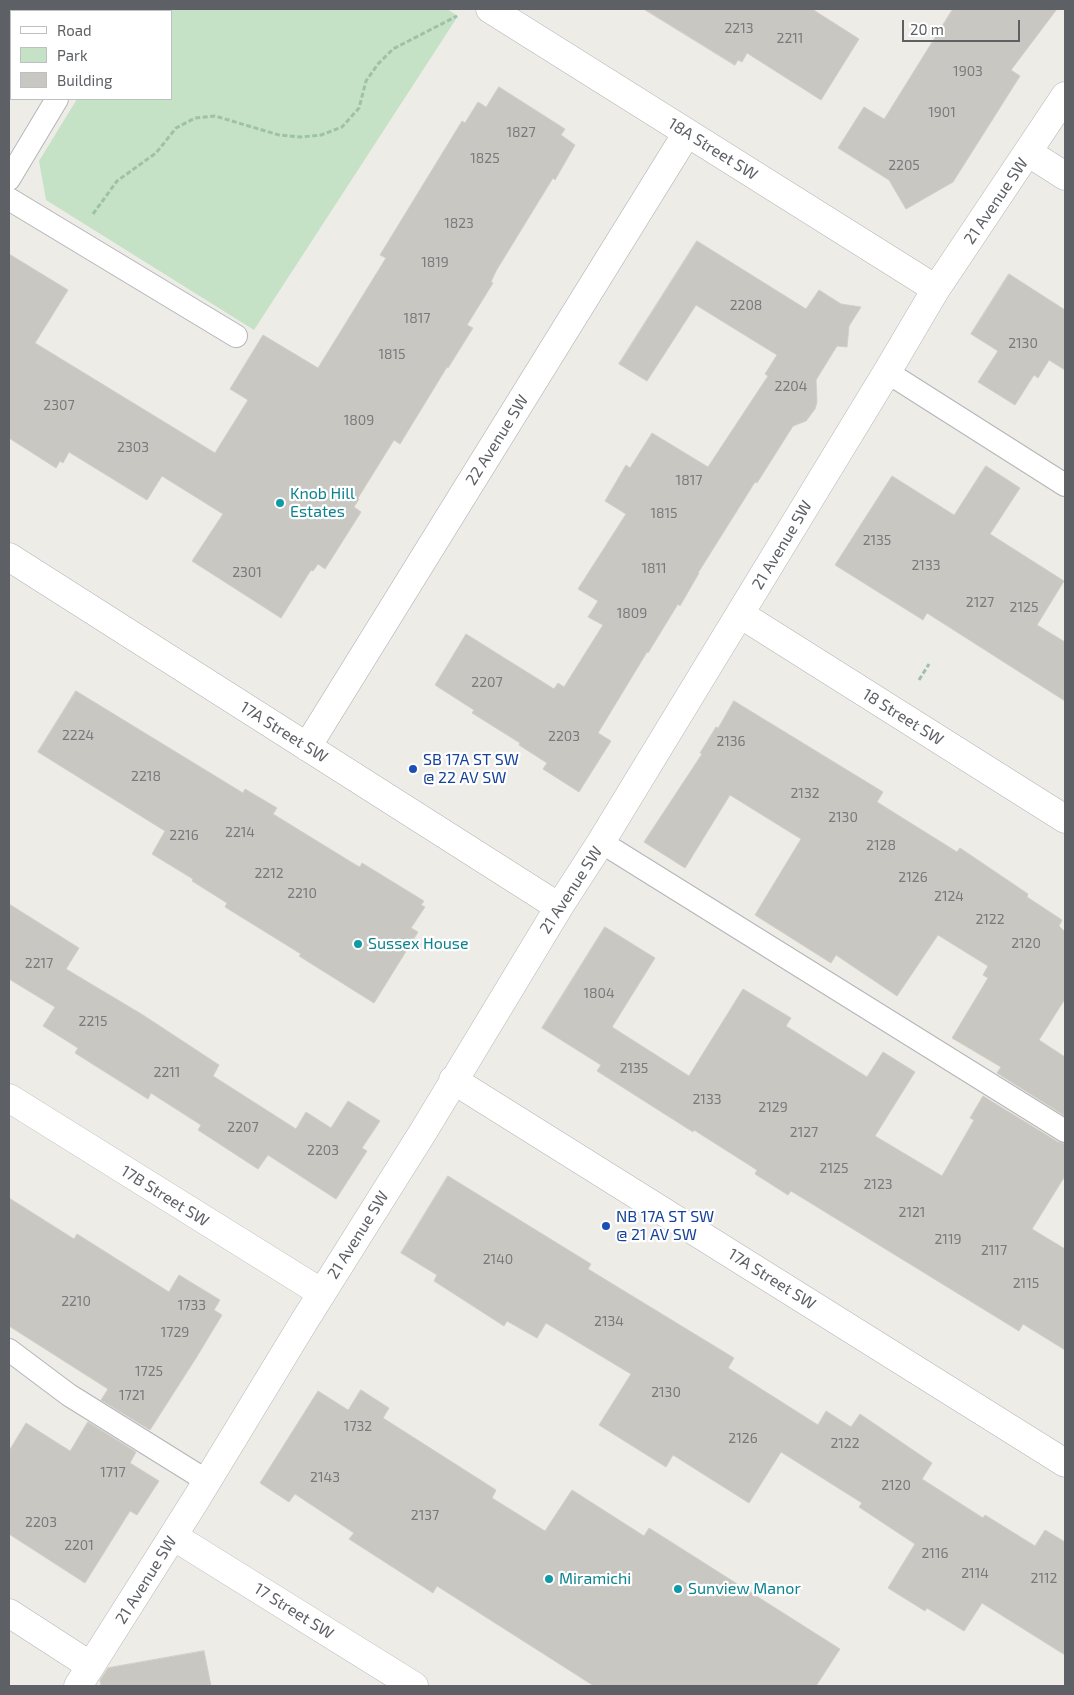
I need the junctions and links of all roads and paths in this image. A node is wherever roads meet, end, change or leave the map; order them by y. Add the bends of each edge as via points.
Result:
1 (490, 9) edge
2 (458, 16) dead end
3 (1065, 96) edge
4 (56, 100) edge
5 (688, 133) junction
6 (1028, 152) junction
7 (1065, 176) edge
8 (9, 179) edge
9 (9, 199) edge
10 (78, 240) junction
11 (936, 289) junction
12 (236, 336) dead end
13 (888, 372) junction
14 (1065, 485) edge
15 (9, 557) edge
16 (740, 614) junction
17 (929, 664) dead end
18 (919, 680) dead end
19 (307, 747) junction
20 (1065, 819) edge
21 (601, 842) junction
22 (559, 907) junction
23 (454, 1080) junction
24 (9, 1098) edge
25 (1065, 1131) edge
26 (322, 1293) junction
27 (9, 1350) edge
28 (1065, 1463) edge
29 (207, 1482) junction
30 (173, 1536) junction
31 (9, 1614) edge
32 (85, 1676) edge
33 (414, 1686) edge

1 - 5 street, 18A Street SW
2 - 10 path via 393,49 366,81 359,108 342,127 322,135 278,135 215,116 194,118 176,128 156,153 118,181
3 - 6 street, 21 Avenue SW
4 - 8 lane
5 - 11 street, 18A Street SW
5 - 19 street, 22 Avenue SW
6 - 7 street
6 - 11 street, 21 Avenue SW
9 - 10 lane
10 - 12 lane
11 - 13 street, 21 Avenue SW
13 - 14 lane
13 - 16 street, 21 Avenue SW
15 - 19 street, 17A Street SW
16 - 20 street, 18 Street SW
16 - 21 street, 21 Avenue SW
17 - 18 path
19 - 22 street, 17A Street SW
21 - 22 street, 21 Avenue SW
21 - 25 lane
22 - 23 street, 21 Avenue SW
23 - 26 street, 21 Avenue SW
23 - 28 street, 17A Street SW
24 - 26 street, 17B Street SW
26 - 29 street, 21 Avenue SW
27 - 29 lane via 69,1395
29 - 30 street, 21 Avenue SW
30 - 32 street, 21 Avenue SW
30 - 33 street, 17 Street SW
31 - 32 street

